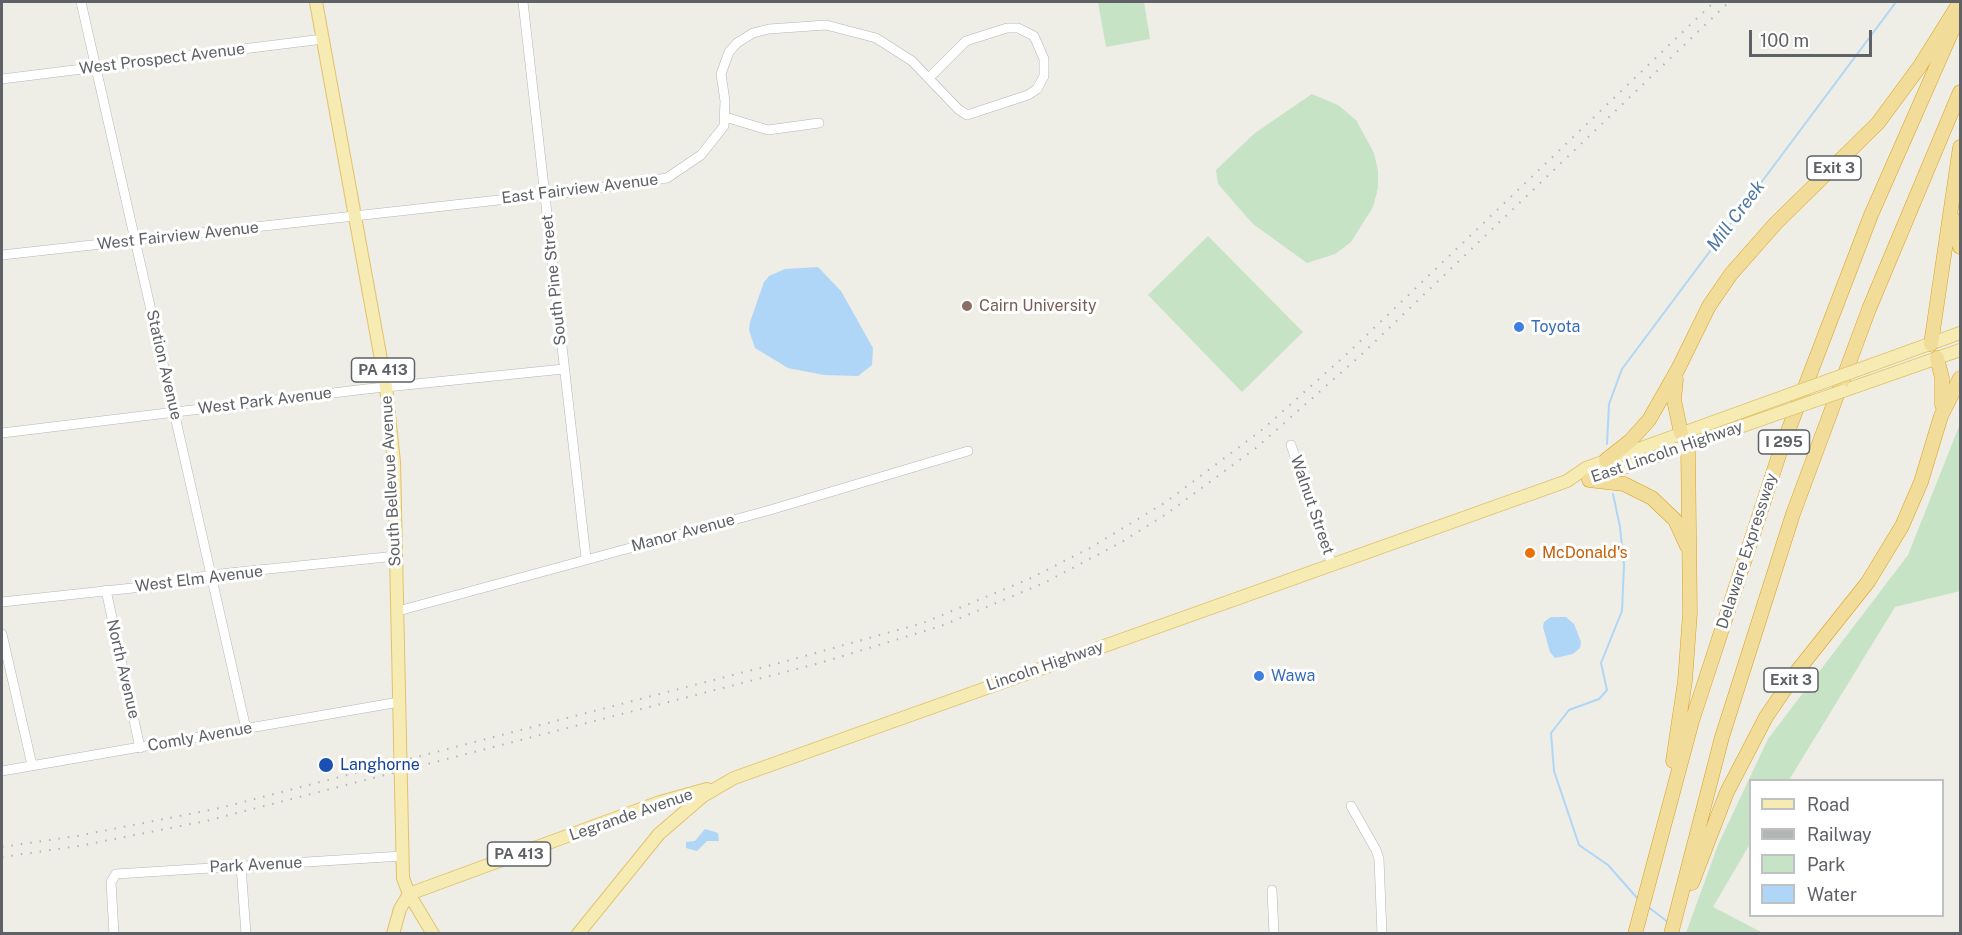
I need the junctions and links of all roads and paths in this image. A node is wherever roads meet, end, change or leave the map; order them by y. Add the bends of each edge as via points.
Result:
1 (81, 2) edge
2 (316, 2) edge
3 (523, 2) edge
4 (1960, 2) edge
5 (1960, 13) edge
6 (323, 39) junction
7 (96, 66) junction
8 (930, 77) junction
9 (2, 79) edge
10 (1960, 92) edge
11 (725, 117) junction
12 (819, 123) dead end
13 (1960, 147) edge
14 (545, 194) junction
15 (1951, 205) junction
16 (354, 215) junction
17 (136, 241) junction
18 (1960, 247) edge
19 (2, 255) edge
20 (1960, 333) edge
21 (1931, 344) junction
22 (1960, 350) edge
23 (1937, 358) junction
24 (564, 369) junction
25 (1678, 369) junction
26 (1960, 378) edge
27 (386, 387) junction
28 (175, 413) junction
29 (1941, 416) junction
30 (2, 433) edge
31 (1681, 433) junction
32 (1291, 445) dead end
33 (1688, 446) junction
34 (968, 451) dead end
35 (1606, 460) junction
36 (1589, 480) junction
37 (1567, 481) junction
38 (1690, 554) junction
39 (396, 556) junction
40 (586, 558) junction
41 (1332, 565) junction
42 (210, 575) junction
43 (106, 590) junction
44 (2, 602) edge
45 (398, 611) junction
46 (2, 634) edge
47 (399, 702) junction
48 (246, 729) junction
49 (140, 747) junction
50 (32, 765) junction
51 (2, 771) edge
52 (717, 786) junction
53 (1351, 806) dead end
54 (1664, 818) junction
55 (402, 856) junction
56 (241, 866) junction
57 (1272, 890) dead end
58 (409, 894) junction
59 (1679, 914) junction
60 (114, 933) edge
61 (246, 933) edge
62 (393, 933) edge
63 (433, 933) edge
64 (578, 933) edge
65 (1274, 933) edge
66 (1382, 933) edge
67 (1635, 933) edge
68 (1673, 933) edge

1 - 7 street, Station Avenue
2 - 6 main road, South Bellevue Avenue / PA 413
3 - 14 street, South Pine Street
4 - 25 highway, Exit 3 via 1878,123 1776,222 1731,274 1709,306
5 - 54 highway, Delaware Expressway / I 295 via 1871,215 1808,376 1722,626
6 - 7 street, West Prospect Avenue
6 - 16 main road, South Bellevue Avenue / PA 413
7 - 9 street, West Prospect Avenue
7 - 17 street, Station Avenue
8 - 8 street via 966,40 979,35 1018,28 1034,36 1043,52 1045,72 1037,89 971,114 964,114
8 - 11 street via 890,46 848,29 798,25 769,28 737,43 729,52 721,74
10 - 59 highway, Delaware Expressway / I 295 via 1869,309 1800,493 1722,737
11 - 12 street via 768,129
11 - 14 street, East Fairview Avenue via 717,138 667,178
13 - 15 highway
14 - 16 street, East Fairview Avenue
14 - 24 street, South Pine Street
15 - 18 highway
15 - 21 highway
16 - 17 street, West Fairview Avenue
16 - 27 main road, South Bellevue Avenue / PA 413
17 - 19 street, West Fairview Avenue
17 - 28 street, Station Avenue
20 - 21 main road, East Lincoln Highway
21 - 23 main road
21 - 31 main road, East Lincoln Highway, bridge
22 - 23 main road, East Lincoln Highway
23 - 29 highway via 1943,387
23 - 33 main road, East Lincoln Highway, bridge
24 - 27 street, West Park Avenue
24 - 40 street, South Pine Street
25 - 31 highway via 1674,400
25 - 35 highway via 1640,432
26 - 29 highway
27 - 28 street, West Park Avenue
27 - 39 main road, South Bellevue Avenue / PA 413 via 394,462
28 - 30 street, West Park Avenue
28 - 42 street, Station Avenue
29 - 59 highway, Exit 3 via 1921,483 1892,545 1856,599 1782,693 1752,741
31 - 33 main road
31 - 35 main road, East Lincoln Highway
32 - 41 street, Walnut Street
33 - 36 main road, East Lincoln Highway
33 - 38 highway
34 - 40 street, Manor Avenue via 770,510
35 - 37 main road, East Lincoln Highway
36 - 37 main road, East Lincoln Highway
36 - 38 highway via 1624,484 1652,498 1675,520
37 - 41 main road, Lincoln Highway
38 - 54 highway via 1685,681
39 - 42 street, West Elm Avenue
39 - 45 main road, South Bellevue Avenue / PA 413
40 - 45 street, Manor Avenue
41 - 52 main road, Lincoln Highway via 768,764
42 - 43 street, West Elm Avenue via 170,584
42 - 48 street, Station Avenue
43 - 44 street, West Elm Avenue
43 - 49 street, North Avenue
45 - 47 main road, South Bellevue Avenue / PA 413
46 - 50 street
47 - 48 street, Comly Avenue
47 - 55 main road, South Bellevue Avenue / PA 413
48 - 49 street, Comly Avenue
49 - 50 street, Comly Avenue
50 - 51 street, Comly Avenue
52 - 58 main road, Legrande Avenue / PA 413 via 660,802
52 - 64 main road, Lincoln Highway via 659,834
53 - 66 street via 1377,850
54 - 67 highway, Delaware Expressway / I 295
55 - 56 street, Park Avenue
55 - 58 main road, South Bellevue Avenue / PA 413 via 403,878
56 - 60 street, Park Avenue via 119,873 113,877
56 - 61 street
57 - 65 street
58 - 62 main road
58 - 63 main road, PA 413
59 - 68 highway, Delaware Expressway / I 295

